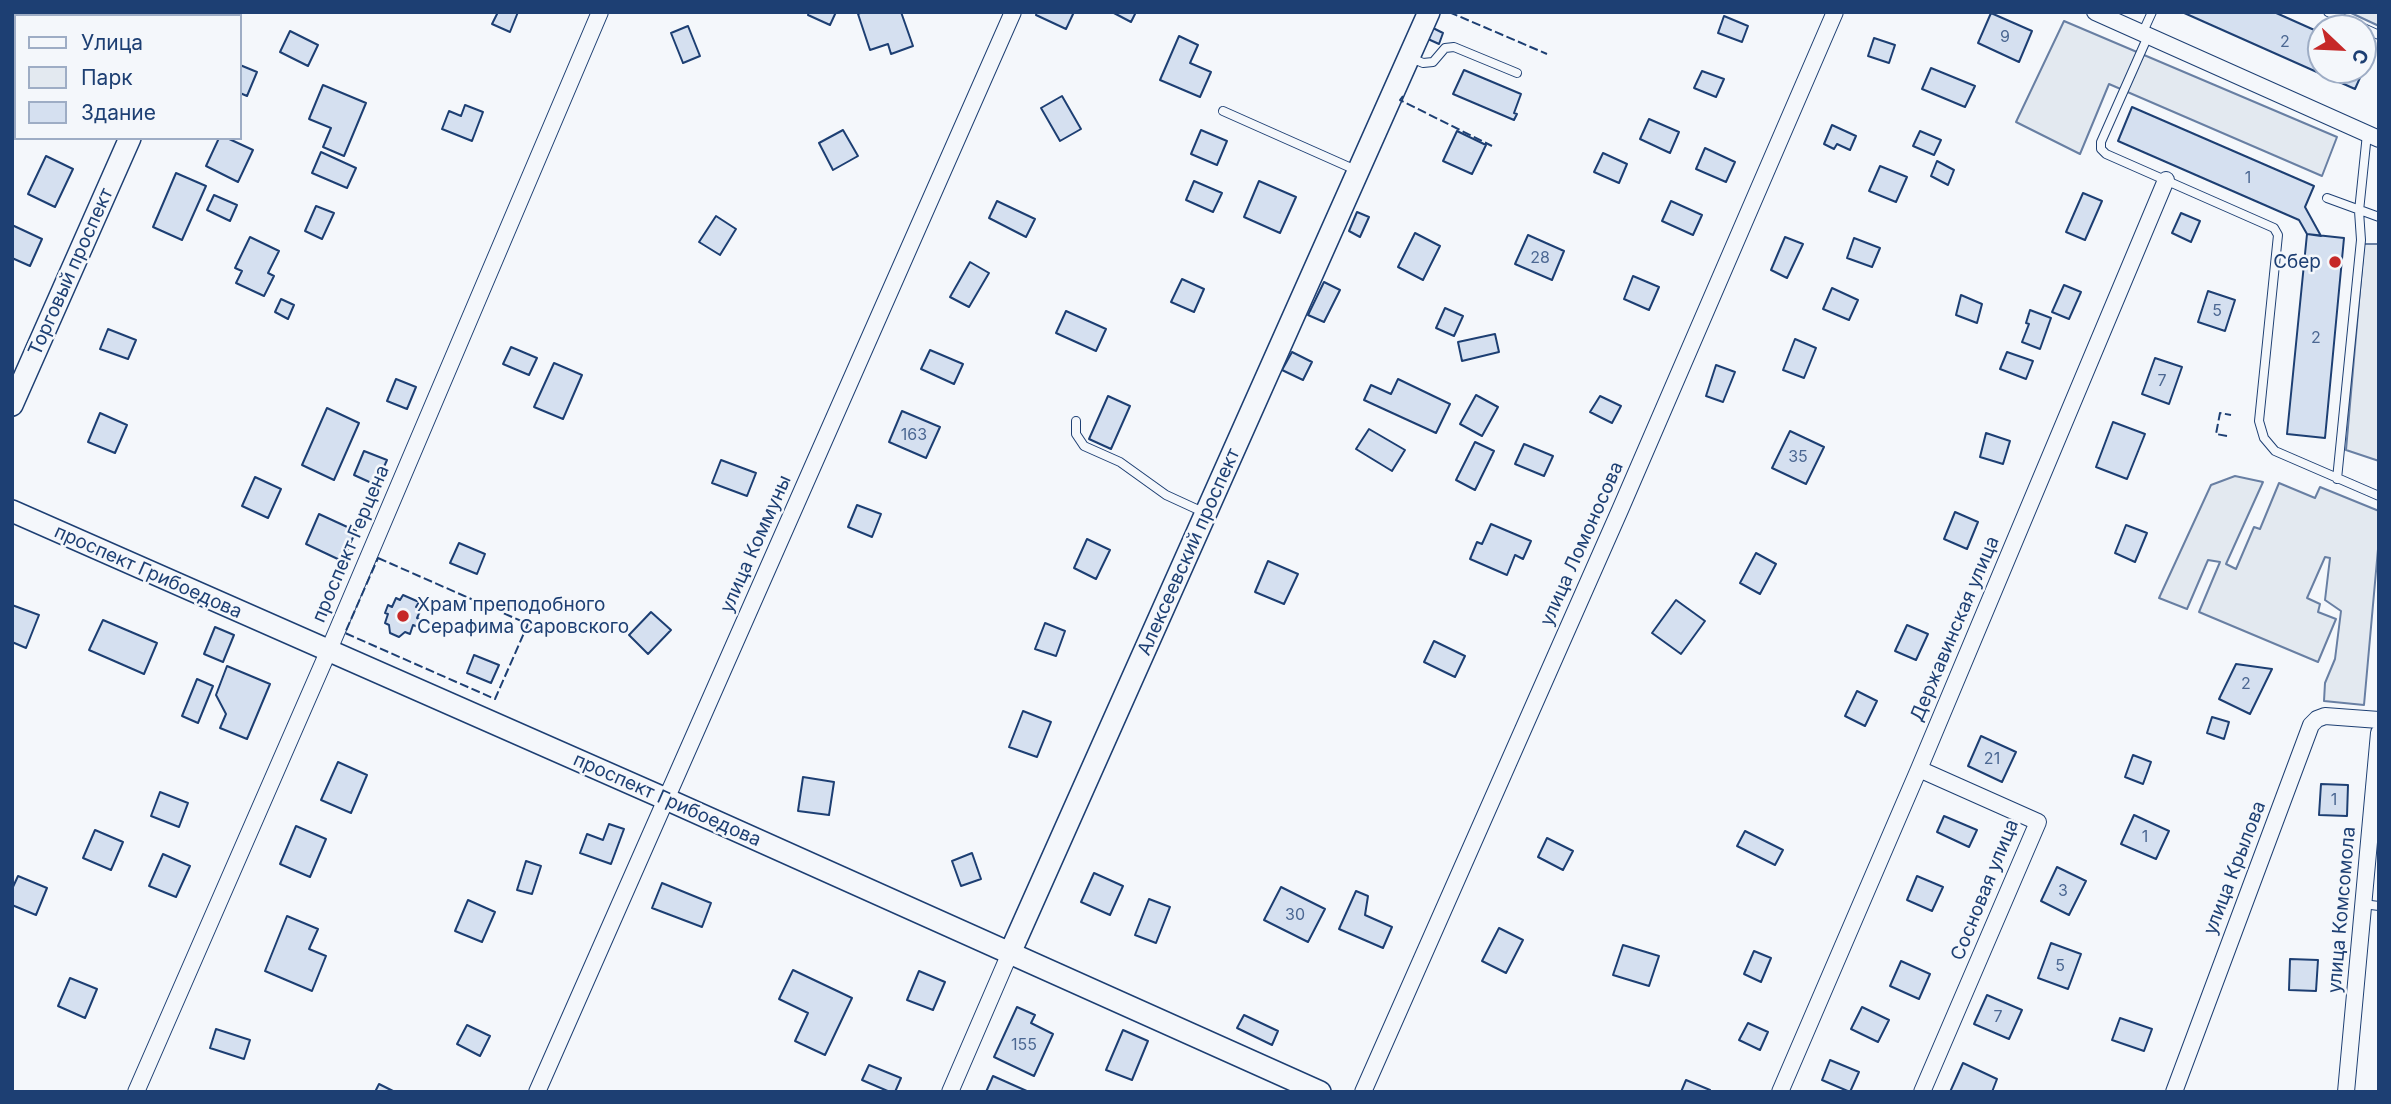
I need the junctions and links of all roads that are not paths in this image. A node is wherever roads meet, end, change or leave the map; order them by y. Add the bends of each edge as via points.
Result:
1 (600, 12) edge
2 (1013, 12) edge
3 (1429, 12) edge
4 (1835, 12) edge
5 (2095, 12) edge
6 (2152, 12) edge
7 (2328, 12) edge
8 (2379, 34) edge
9 (2145, 35) junction
10 (1409, 57) junction
11 (1517, 74) dead end
12 (1223, 111) dead end
13 (2373, 137) edge
14 (129, 140) edge
15 (1358, 171) junction
16 (2166, 180) junction
17 (2326, 198) dead end
18 (2359, 211) junction
19 (2379, 217) edge
20 (12, 405) edge
21 (1076, 421) dead end
22 (2337, 479) junction
23 (2379, 496) edge
24 (12, 511) edge
25 (1206, 513) junction
26 (328, 652) junction
27 (2379, 720) edge
28 (2379, 733) edge
29 (1919, 769) junction
30 (666, 799) junction
31 (2371, 905) edge
32 (1010, 953) junction
33 (136, 1092) edge
34 (537, 1092) edge
35 (950, 1092) edge
36 (1320, 1092) edge
37 (1363, 1092) edge
38 (1780, 1092) edge
39 (1922, 1092) edge
40 (2174, 1092) edge
41 (2346, 1092) edge

1 - 26 street, проспект Герцена
2 - 30 street, улица Коммуны
3 - 10 street, Алексеевский проспект
4 - 37 street, улица Ломоносова
5 - 9 street
6 - 9 lane
7 - 8 lane
9 - 13 street
9 - 16 lane via 2101,149
10 - 11 lane via 1433,62 1445,48 1454,47
10 - 15 street, Алексеевский проспект
12 - 15 lane
13 - 18 lane
14 - 20 street, Торговый проспект
15 - 25 street, Алексеевский проспект
16 - 22 lane via 2274,228 2278,234 2259,421 2264,438 2275,450
16 - 29 street, Державинская улица
17 - 18 lane
18 - 19 lane
18 - 22 lane via 2361,240
21 - 25 lane via 1076,435 1084,446
22 - 23 lane
24 - 26 street, проспект Грибоедова
25 - 32 street, Алексеевский проспект
26 - 30 street, проспект Грибоедова
26 - 33 street, проспект Герцена
27 - 40 street, улица Крылова via 2325,716 2311,725
28 - 31 street, улица Комсомола
29 - 38 street, Державинская улица
29 - 39 street, Сосновая улица via 2038,822
30 - 32 street, проспект Грибоедова
30 - 34 street, улица Коммуны
31 - 41 street, улица Комсомола
32 - 35 street, Алексеевский проспект
32 - 36 street, проспект Грибоедова

